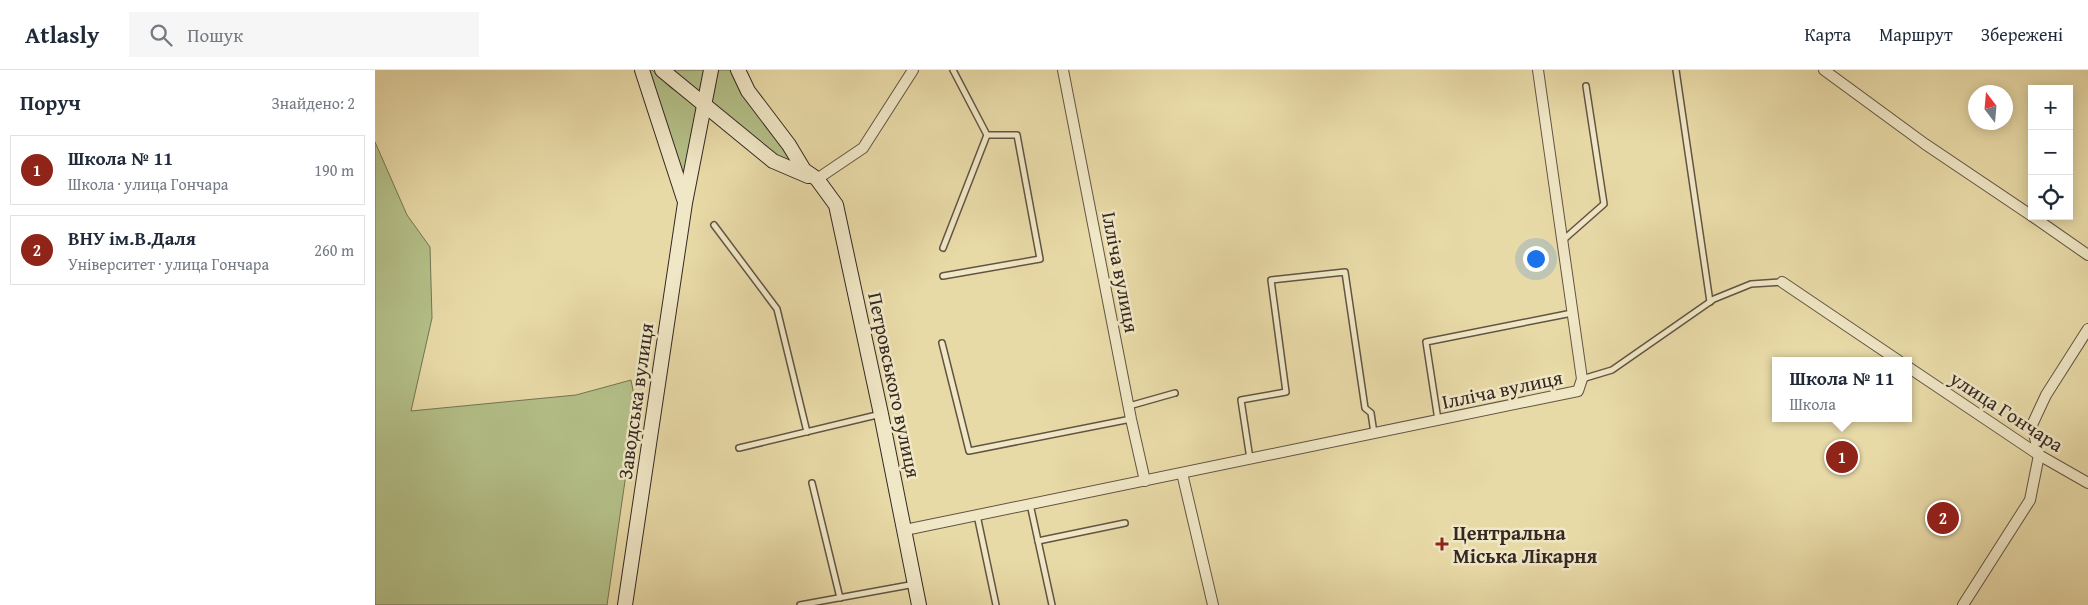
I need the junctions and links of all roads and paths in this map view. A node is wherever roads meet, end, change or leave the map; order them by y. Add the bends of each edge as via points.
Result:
1 (642, 70) edge
2 (662, 70) edge
3 (711, 70) edge
4 (738, 70) edge
5 (913, 70) edge
6 (953, 70) edge
7 (1063, 70) edge
8 (1538, 70) edge
9 (1676, 70) edge
10 (1824, 70) edge
11 (1586, 86) dead end
12 (703, 103) junction
13 (987, 135) junction
14 (817, 179) junction
15 (685, 202) junction
16 (2028, 213) edge
17 (2038, 220) edge
18 (713, 225) dead end
19 (1562, 241) junction
20 (943, 248) dead end
21 (2088, 255) edge
22 (943, 276) dead end
23 (1782, 282) joint
24 (1710, 302) junction
25 (1572, 313) junction
26 (2088, 329) edge
27 (942, 343) dead end
28 (1893, 357) edge
29 (1912, 370) edge
30 (1582, 379) junction
31 (1175, 393) dead end
32 (1129, 406) junction
33 (881, 414) junction
34 (1131, 419) junction
35 (1438, 420) junction
36 (807, 432) junction
37 (1374, 433) junction
38 (739, 448) dead end
39 (2039, 455) junction
40 (1250, 459) junction
41 (1182, 473) junction
42 (1145, 481) junction
43 (812, 483) dead end
44 (2088, 483) edge
45 (1030, 504) junction
46 (977, 515) junction
47 (1125, 523) dead end
48 (905, 530) junction
49 (1038, 541) junction
50 (915, 584) junction
51 (840, 598) junction
52 (625, 605) edge
53 (800, 605) edge
54 (919, 605) edge
55 (996, 605) edge
56 (1052, 605) edge
57 (1213, 605) edge
58 (1963, 605) edge

1 - 15 main road
2 - 12 main road
3 - 12 main road, Заводська вулиця
4 - 14 main road, Петровського вулиця via 748,91 804,170
5 - 14 street via 863,148
6 - 13 lane
7 - 32 street, Ілліча вулиця
8 - 19 street, Ілліча вулиця
9 - 24 lane
10 - 16 street
11 - 19 lane via 1604,204
12 - 14 main road via 773,161
12 - 15 main road, Заводська вулиця
13 - 20 lane
13 - 22 lane via 1017,135 1040,259
14 - 33 main road, Петровського вулиця via 836,205
15 - 52 main road, Заводська вулиця
17 - 21 street
18 - 36 lane via 777,309
19 - 25 street, Ілліча вулиця
23 - 24 lane via 1751,284
23 - 28 street
24 - 30 lane via 1612,370
25 - 30 street, Ілліча вулиця
25 - 35 lane via 1426,342
26 - 39 street via 2046,395 2032,424
27 - 34 lane via 969,451
29 - 39 street, улица Гончара
30 - 35 street, Ілліча вулиця via 1578,391
31 - 32 lane
32 - 34 street, Ілліча вулиця
33 - 36 lane
33 - 48 main road, Петровського вулиця
34 - 42 street, Ілліча вулиця
35 - 37 street, Ілліча вулиця
36 - 38 lane
37 - 40 street, Ілліча вулиця
37 - 40 lane via 1371,413 1365,408 1345,272 1271,280 1286,392 1241,400
39 - 44 street, улица Гончара
39 - 58 street via 2030,500
40 - 41 street, Ілліча вулиця
41 - 42 street, Ілліча вулиця
41 - 57 street
42 - 45 street, Ілліча вулиця
43 - 51 lane
45 - 46 street, Ілліча вулиця
45 - 49 lane
46 - 48 street, Ілліча вулиця
46 - 55 lane
47 - 49 lane
48 - 50 main road, Петровського вулиця
49 - 56 lane
50 - 51 lane
50 - 54 main road, Петровського вулиця
51 - 53 lane

